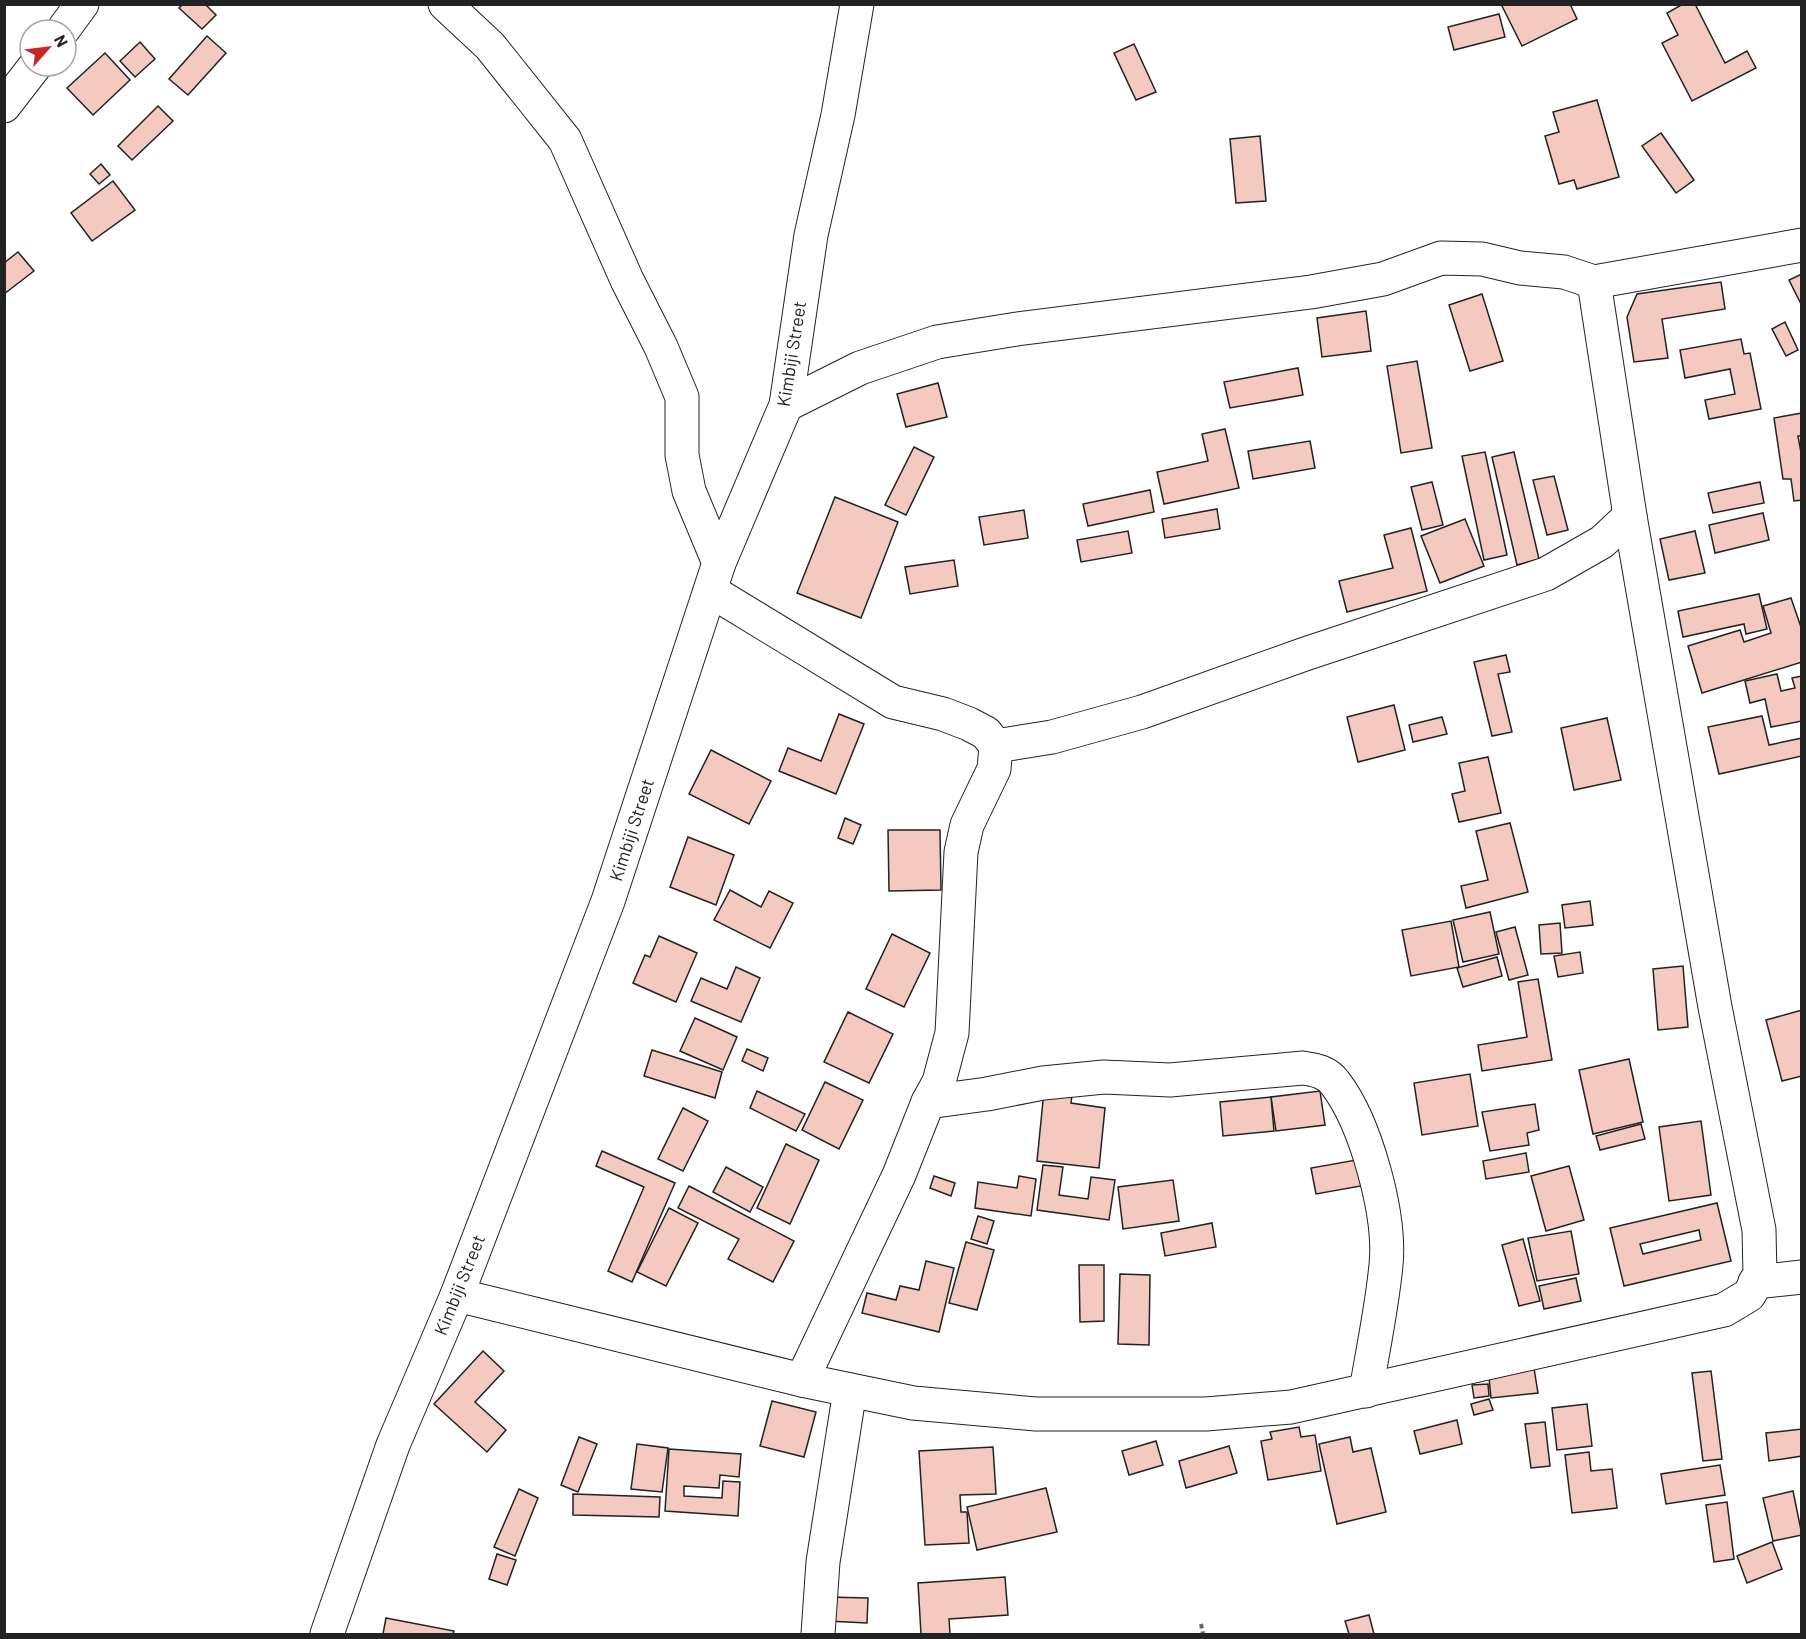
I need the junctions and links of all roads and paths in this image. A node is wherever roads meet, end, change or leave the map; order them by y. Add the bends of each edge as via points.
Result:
1 (82, 4) edge
2 (445, 4) edge
3 (857, 4) edge
4 (72, 18) edge
5 (26, 78) edge
6 (4, 106) edge
7 (1802, 245) edge
8 (1594, 282) junction
9 (786, 405) junction
10 (1630, 516) junction
11 (715, 577) junction
12 (996, 746) junction
13 (928, 1102) junction
14 (1802, 1277) edge
15 (1755, 1282) junction
16 (457, 1295) junction
17 (802, 1380) junction
18 (850, 1390) junction
19 (1366, 1391) junction
20 (1201, 1624) dead end
21 (327, 1635) edge
22 (818, 1635) edge
23 (1203, 1635) edge

1 - 4 street
2 - 11 street via 489,46 565,140 682,397 682,455
3 - 9 street, Kimbiji Street via 838,115 811,235
5 - 6 street
7 - 8 street
8 - 9 street via 1564,272 1482,259 1441,258 1383,279 1311,292 938,342 860,369
8 - 10 street
9 - 11 street, Kimbiji Street
10 - 12 street via 1602,542 1546,574 1143,712 1052,737
10 - 15 street via 1715,1006 1759,1230 1760,1275
11 - 12 street via 893,702 969,724 986,733
11 - 16 street, Kimbiji Street via 608,901
12 - 13 street via 994,769 965,834 952,1033 939,1082
13 - 17 street via 899,1175
13 - 19 street via 1104,1077 1170,1080 1303,1068 1321,1071 1335,1082 1352,1111 1384,1209 1387,1263
14 - 15 street
15 - 19 street via 1749,1295 1724,1310
16 - 17 street
16 - 21 street, Kimbiji Street via 393,1444
17 - 18 street
18 - 19 street via 914,1403 1036,1414 1206,1414 1291,1407
18 - 22 street via 823,1562
20 - 23 path

